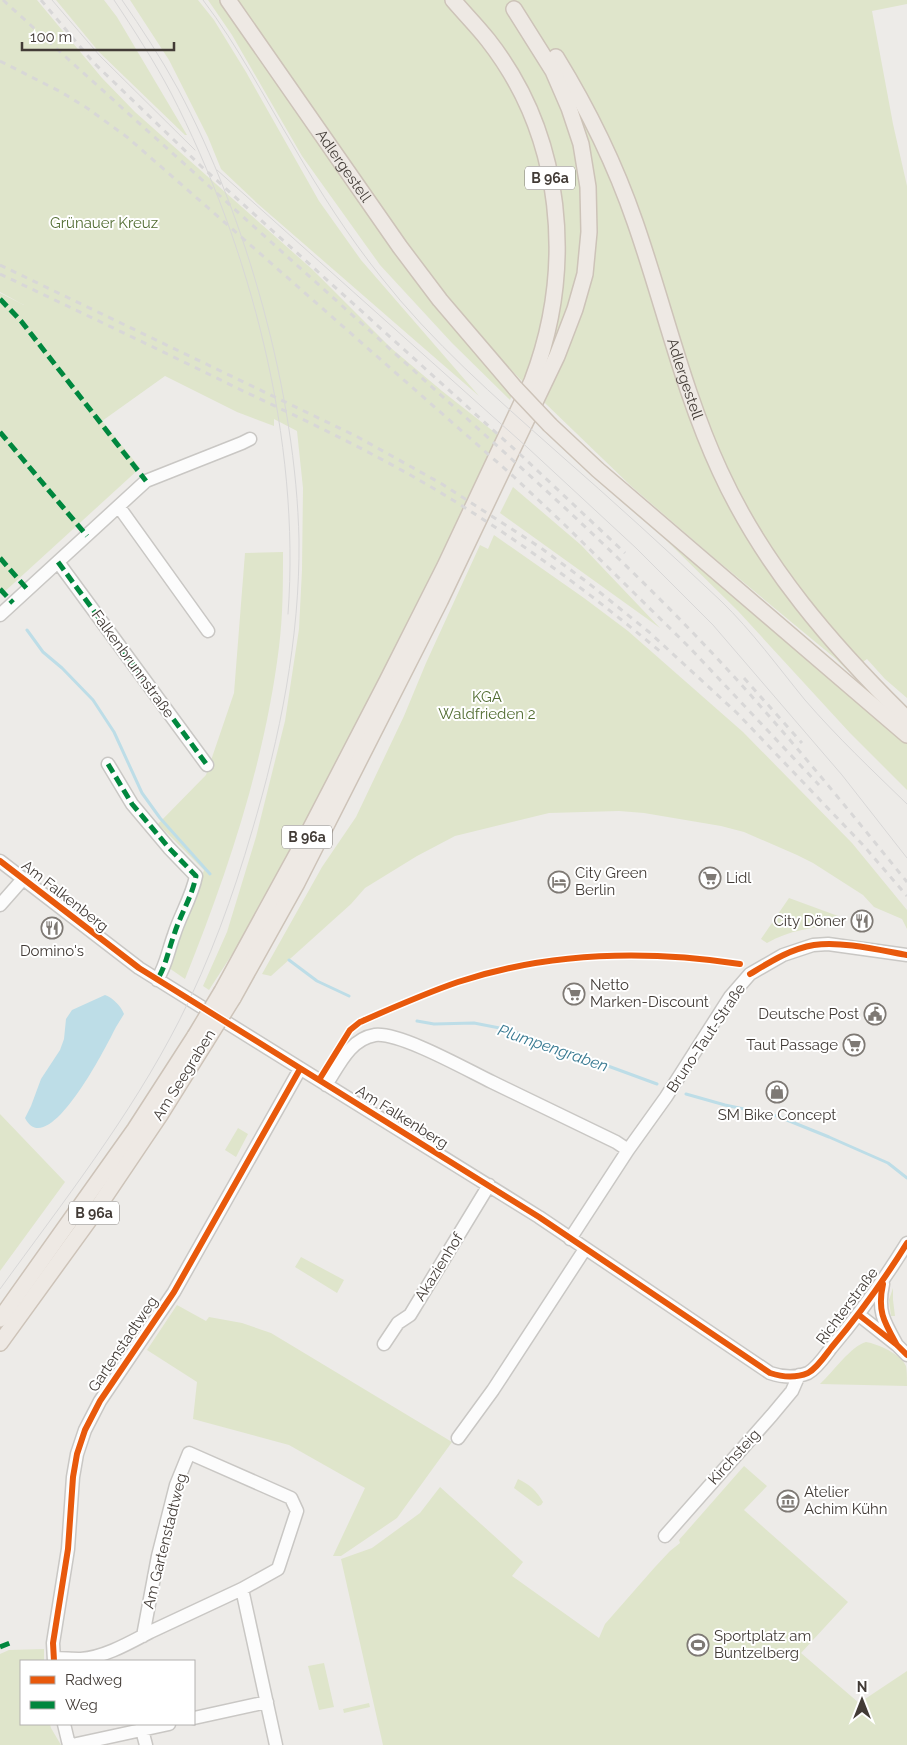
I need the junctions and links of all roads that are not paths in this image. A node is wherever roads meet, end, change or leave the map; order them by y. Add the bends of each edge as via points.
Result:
1 (228, 0) edge
2 (452, 0) edge
3 (510, 5) edge
4 (250, 439) dead end
5 (118, 507) junction
6 (58, 562) junction
7 (0, 615) edge
8 (208, 631) dead end
9 (392, 683) junction
10 (907, 719) edge
11 (907, 735) edge
12 (108, 764) dead end
13 (207, 765) dead end
14 (0, 861) edge
15 (23, 879) junction
16 (0, 906) edge
17 (907, 955) edge
18 (156, 980) junction
19 (200, 1039) junction
20 (300, 1069) junction
21 (326, 1085) junction
22 (628, 1150) junction
23 (489, 1185) junction
24 (570, 1239) junction
25 (907, 1243) edge
26 (585, 1249) junction
27 (884, 1279) junction
28 (859, 1315) junction
29 (0, 1318) edge
30 (0, 1343) edge
31 (384, 1344) dead end
32 (897, 1345) junction
33 (907, 1355) edge
34 (799, 1375) junction
35 (458, 1438) dead end
36 (665, 1536) dead end
37 (242, 1589) junction
38 (143, 1636) junction
39 (54, 1659) edge
40 (267, 1702) junction
41 (195, 1718) edge
42 (64, 1725) edge
43 (164, 1725) edge
44 (142, 1730) junction
45 (71, 1745) edge
46 (146, 1745) edge
47 (276, 1745) edge

1 - 11 main road, Adlergestell, bridge via 440,300 550,426
2 - 9 main road, B 96a via 488,40 512,76 541,140 553,193 557,275 551,319 532,381
3 - 9 main road, Adlergestell / B 96a via 553,71 581,144 588,187 589,232 585,274 556,356 469,543
3 - 10 main road, Adlergestell via 552,52 574,87 611,161 636,222 705,437 739,508 790,589 814,620
4 - 5 street via 146,482
5 - 6 street
5 - 8 street
6 - 7 street
6 - 13 street, Falkenbrunnstraße
9 - 19 main road, Am Seegraben / B 96a, bridge
12 - 18 street via 132,804 196,876 164,968
14 - 15 street, Am Falkenberg
15 - 16 street
15 - 18 street, Am Falkenberg
17 - 22 street, Bruno-Taut-Straße via 828,944 813,945 783,955 750,974 730,997
18 - 20 street, Am Falkenberg
19 - 29 main road, Am Seegraben / B 96a
19 - 30 main road, Am Seegraben / B 96a via 160,1115
20 - 21 street, Am Falkenberg
20 - 39 street, Gartenstadtweg via 174,1292 100,1401 85,1430 73,1477 68,1549 53,1643
21 - 22 street via 357,1042 375,1035 390,1036 442,1058
21 - 23 street, Am Falkenberg
22 - 24 street, Bruno-Taut-Straße
23 - 24 street, Am Falkenberg
23 - 31 street, Akazienhof via 410,1314 398,1323
24 - 26 street, Am Falkenberg
25 - 27 street, Richterstraße
26 - 34 street, Am Falkenberg via 770,1373
26 - 35 street
27 - 28 street, Richterstraße
27 - 32 street via 880,1306 883,1322
28 - 32 street
28 - 34 street, Richterstraße via 817,1365
32 - 33 street
34 - 36 street, Kirchsteig via 792,1391
37 - 38 street, Am Gartenstadtweg
37 - 38 street, Am Gartenstadtweg via 278,1569 297,1511 291,1498 189,1453 176,1485 158,1556
37 - 40 street
38 - 39 street, Am Gartenstadtweg via 93,1657
40 - 41 street
40 - 47 street
42 - 45 street
43 - 44 street
44 - 45 street
44 - 46 street

